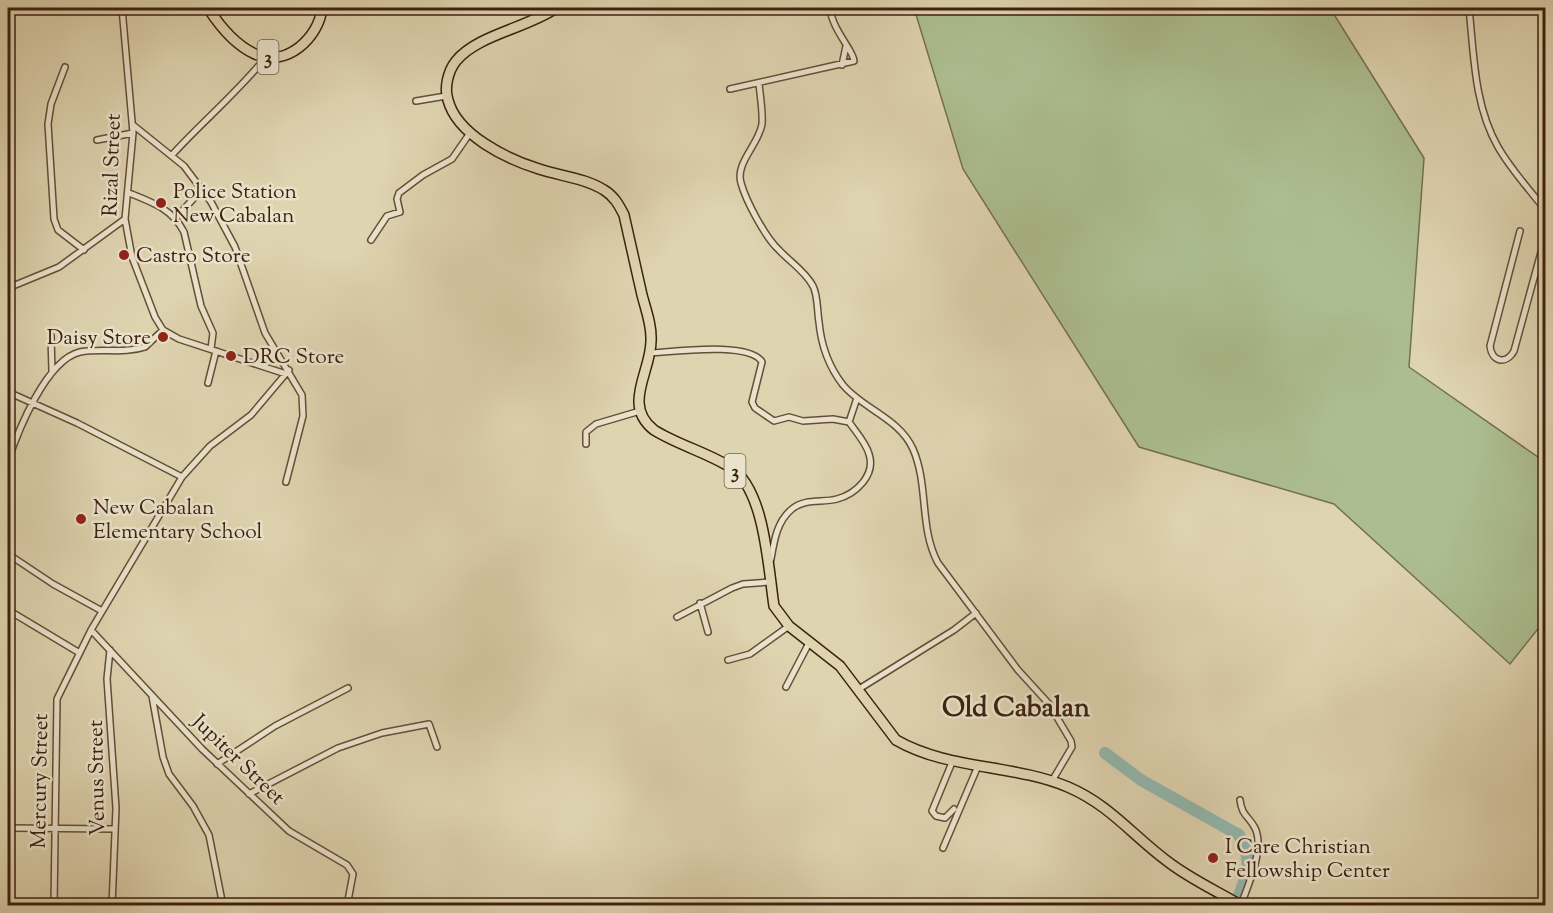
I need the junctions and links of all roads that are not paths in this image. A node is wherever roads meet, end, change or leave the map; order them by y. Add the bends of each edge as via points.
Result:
1 (122, 8) edge
2 (208, 8) edge
3 (322, 8) edge
4 (556, 8) edge
5 (830, 8) edge
6 (1469, 8) edge
7 (846, 46) junction
8 (266, 57) junction
9 (842, 65) junction
10 (65, 67) dead end
11 (759, 83) junction
12 (730, 89) dead end
13 (446, 96) junction
14 (416, 101) dead end
15 (133, 125) junction
16 (133, 133) junction
17 (470, 134) junction
18 (97, 140) dead end
19 (172, 155) junction
20 (202, 189) junction
21 (129, 193) junction
22 (1545, 211) edge
23 (176, 218) junction
24 (125, 219) junction
25 (1520, 231) dead end
26 (1545, 234) edge
27 (371, 240) dead end
28 (84, 250) junction
29 (8, 288) edge
30 (163, 330) junction
31 (51, 336) dead end
32 (213, 350) junction
33 (650, 353) junction
34 (52, 372) junction
35 (288, 372) junction
36 (208, 383) dead end
37 (8, 392) edge
38 (858, 398) junction
39 (33, 403) junction
40 (640, 411) junction
41 (849, 422) junction
42 (586, 444) dead end
43 (8, 461) edge
44 (182, 477) junction
45 (286, 482) dead end
46 (8, 554) edge
47 (768, 570) junction
48 (770, 582) junction
49 (700, 603) junction
50 (8, 610) edge
51 (102, 611) junction
52 (976, 613) junction
53 (676, 617) dead end
54 (789, 626) junction
55 (91, 630) junction
56 (708, 632) dead end
57 (809, 643) junction
58 (110, 650) junction
59 (78, 652) junction
60 (728, 660) dead end
61 (786, 687) dead end
62 (348, 688) dead end
63 (859, 689) junction
64 (152, 694) junction
65 (437, 747) dead end
66 (952, 760) junction
67 (217, 764) junction
68 (978, 766) junction
69 (1052, 781) junction
70 (249, 794) junction
71 (1240, 800) dead end
72 (954, 809) dead end
73 (55, 826) junction
74 (8, 828) edge
75 (115, 829) junction
76 (943, 848) dead end
77 (1241, 905) edge
78 (54, 906) edge
79 (112, 906) edge
80 (223, 906) edge
81 (347, 906) edge

1 - 15 street, Rizal Street
2 - 8 highway, 3 via 236,40 252,53
3 - 8 highway, 3 via 321,20 305,43 284,55
4 - 13 highway via 464,54 450,71
5 - 7 street via 836,30
6 - 22 street via 1484,116 1498,148
7 - 9 street
7 - 9 street via 855,59
8 - 19 street via 230,100
9 - 11 street
10 - 28 street via 48,124 54,219 58,230
11 - 12 street
11 - 38 street via 762,124 742,165 741,182 767,234 815,289 826,357 843,385
13 - 14 street
13 - 17 highway via 461,126
15 - 16 street, Rizal Street
15 - 19 street
16 - 18 street
16 - 21 street, Rizal Street
17 - 27 street via 452,159 399,193 400,212 387,216
17 - 33 highway via 536,168 603,189 617,202 624,214 651,329
19 - 20 street
20 - 23 street
20 - 35 street via 235,247 265,333
21 - 23 street
21 - 24 street, Rizal Street
23 - 32 street via 184,232 201,306 213,333
24 - 28 street
24 - 30 street, Rizal Street via 138,278
25 - 26 street via 1490,346 1491,354 1504,361 1514,351
28 - 29 street via 59,267
30 - 32 street
30 - 34 street via 145,347 82,352 67,357
31 - 34 street
32 - 35 street
32 - 36 street
33 - 40 highway via 639,391
33 - 41 street via 725,350 754,355 762,362 752,402 766,417 803,421 833,418
34 - 39 street
35 - 44 street, Mercury Street via 251,415 210,446
35 - 45 street via 302,395 304,410
37 - 39 street
38 - 41 street
38 - 52 street via 889,420 912,447 919,466 929,546
39 - 43 street
39 - 44 street
40 - 42 street via 597,424 586,432
40 - 47 highway, 3 via 654,430 730,467 746,482 757,509
41 - 47 street via 870,455 867,478 838,499 809,501 792,509 776,531
44 - 51 street, Mercury Street
46 - 51 street
47 - 48 highway, 3
48 - 49 street via 743,584
48 - 54 highway, 3 via 774,606
49 - 53 street
49 - 56 street
50 - 59 street
51 - 55 street, Mercury Street
52 - 63 street
52 - 69 street via 1049,704 1071,741 1072,747
54 - 57 highway, 3
54 - 60 street via 750,654
55 - 58 street, Jupiter Street
55 - 59 street, Mercury Street
57 - 61 street
57 - 63 highway, 3 via 840,666
58 - 64 street, Jupiter Street
58 - 75 street, Venus Street via 107,679
59 - 73 street, Mercury Street via 57,699
62 - 67 street via 275,726
63 - 66 highway, 3 via 885,730 896,740
64 - 67 street, Jupiter Street
64 - 80 street via 163,757 169,774 209,835
65 - 70 street via 429,724 382,733 338,748
66 - 68 highway, 3
66 - 72 street via 932,811 945,818
67 - 70 street, Jupiter Street
68 - 69 highway, 3
68 - 76 street
69 - 77 highway, 3 via 1105,807 1166,860
70 - 81 street, Jupiter Street via 290,831 347,865 353,874
71 - 77 street via 1243,814 1254,827 1256,844 1255,867
73 - 74 street
73 - 75 street
73 - 78 street, Mercury Street
75 - 79 street, Venus Street

